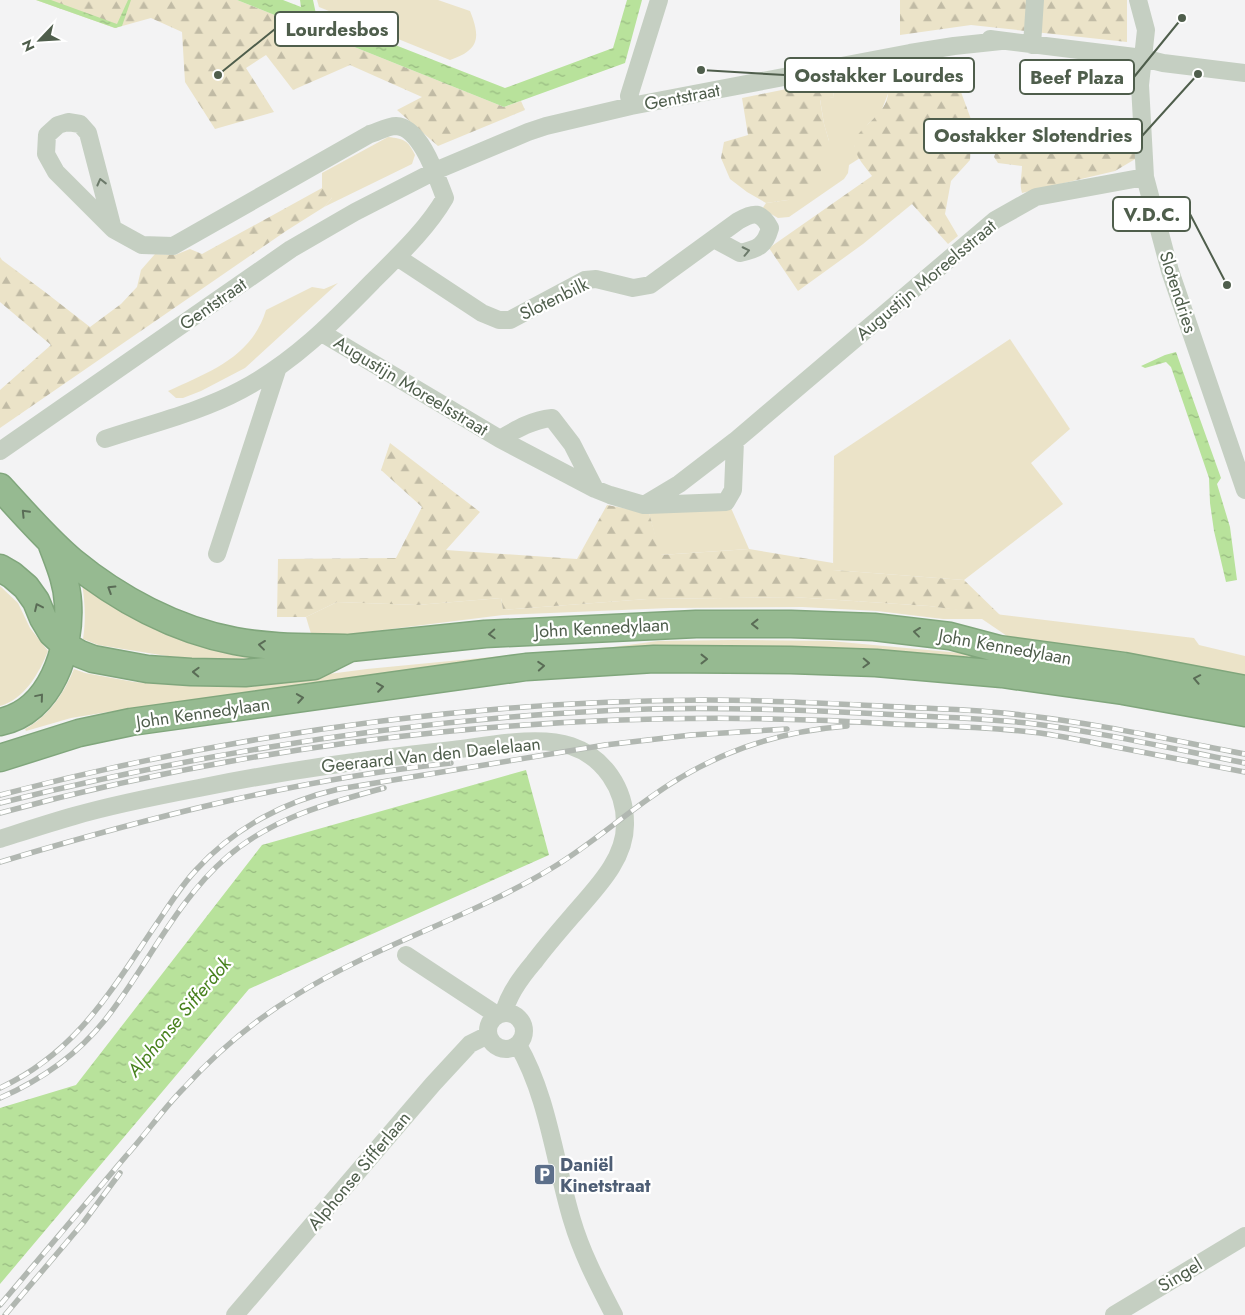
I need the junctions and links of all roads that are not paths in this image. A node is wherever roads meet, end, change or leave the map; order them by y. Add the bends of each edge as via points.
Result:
1 (659, 0) edge
2 (1035, 0) edge
3 (1138, 0) edge
4 (1032, 45) junction
5 (1143, 58) junction
6 (1245, 73) edge
7 (630, 101) junction
8 (435, 171) junction
9 (1146, 177) junction
10 (112, 229) junction
11 (714, 238) dead end
12 (397, 257) junction
13 (322, 333) junction
14 (278, 367) junction
15 (105, 439) dead end
16 (500, 440) junction
17 (735, 441) junction
18 (0, 451) edge
19 (1244, 482) edge
20 (0, 488) edge
21 (595, 489) junction
22 (644, 505) junction
23 (49, 539) junction
24 (217, 554) dead end
25 (0, 568) edge
26 (66, 646) junction
27 (350, 648) junction
28 (1245, 689) edge
29 (1245, 713) edge
30 (0, 722) edge
31 (0, 758) edge
32 (0, 839) edge
33 (406, 955) dead end
34 (501, 1014) junction
35 (488, 1034) junction
36 (518, 1045) junction
37 (1245, 1236) edge
38 (235, 1315) edge
39 (614, 1315) edge
40 (1114, 1315) edge

1 - 7 street via 642,49
2 - 4 street
3 - 5 street, Slotendries via 1146,30
4 - 5 street, Gentstraat
4 - 7 street, Gentstraat via 1000,41 909,49
5 - 6 street, Gentstraat
5 - 9 street, Slotendries via 1140,85
7 - 8 street, Gentstraat via 528,132
8 - 10 street via 416,137 406,128 395,126 370,134 173,246 142,245
8 - 12 street via 445,198
8 - 18 street, Gentstraat via 291,249
9 - 17 street, Augustijn Moreelsstraat via 1036,197 995,220
9 - 19 street, Slotendries via 1170,271
10 -> 10 street via 88,132 80,124 68,122 58,125 48,136 46,154 56,172
11 - 12 street, Slotenbilk via 650,284 634,288 596,279 585,280 510,320 499,320 482,313
12 - 13 street
13 - 14 street
13 - 16 street, Augustijn Moreelsstraat
14 - 15 street via 241,390 206,405
14 - 24 street
16 - 21 street, Augustijn Moreelsstraat
16 - 21 street, Augustijn Moreelsstraat via 523,426 552,418 572,444
17 - 22 street, Augustijn Moreelsstraat via 679,484
17 - 22 street, Augustijn Moreelsstraat via 733,490 726,502
23 -> 20 highway
21 - 22 street, Augustijn Moreelsstraat
23 - 26 highway via 66,584
27 -> 23 highway via 290,647 234,641 168,620 102,584
26 -> 25 highway, John Kennedylaan via 52,632 26,588
27 -> 26 highway, John Kennedylaan via 314,666 245,673 147,669 93,659
30 -> 26 highway via 23,713 35,703 57,672
28 -> 27 highway, John Kennedylaan via 1133,668 999,649 950,636 791,624 686,624 485,634
31 -> 29 highway, John Kennedylaan via 79,733 131,722 526,667 654,659 876,663 1002,674
32 - 34 street, Geeraard Van den Daelelaan via 75,815 253,777 390,756 508,744 546,742 571,746 597,761 613,779 623,804 625,833 608,873 521,978
33 - 34 street
34 - 35 street via 489,1023
34 - 36 street via 515,1015 523,1022 524,1035
35 - 36 street via 500,1048 506,1050
35 - 38 street, Alphonse Sifferlaan via 470,1044 433,1084
36 - 39 street via 527,1061 547,1120 572,1221 592,1274
37 - 40 street, Singel

